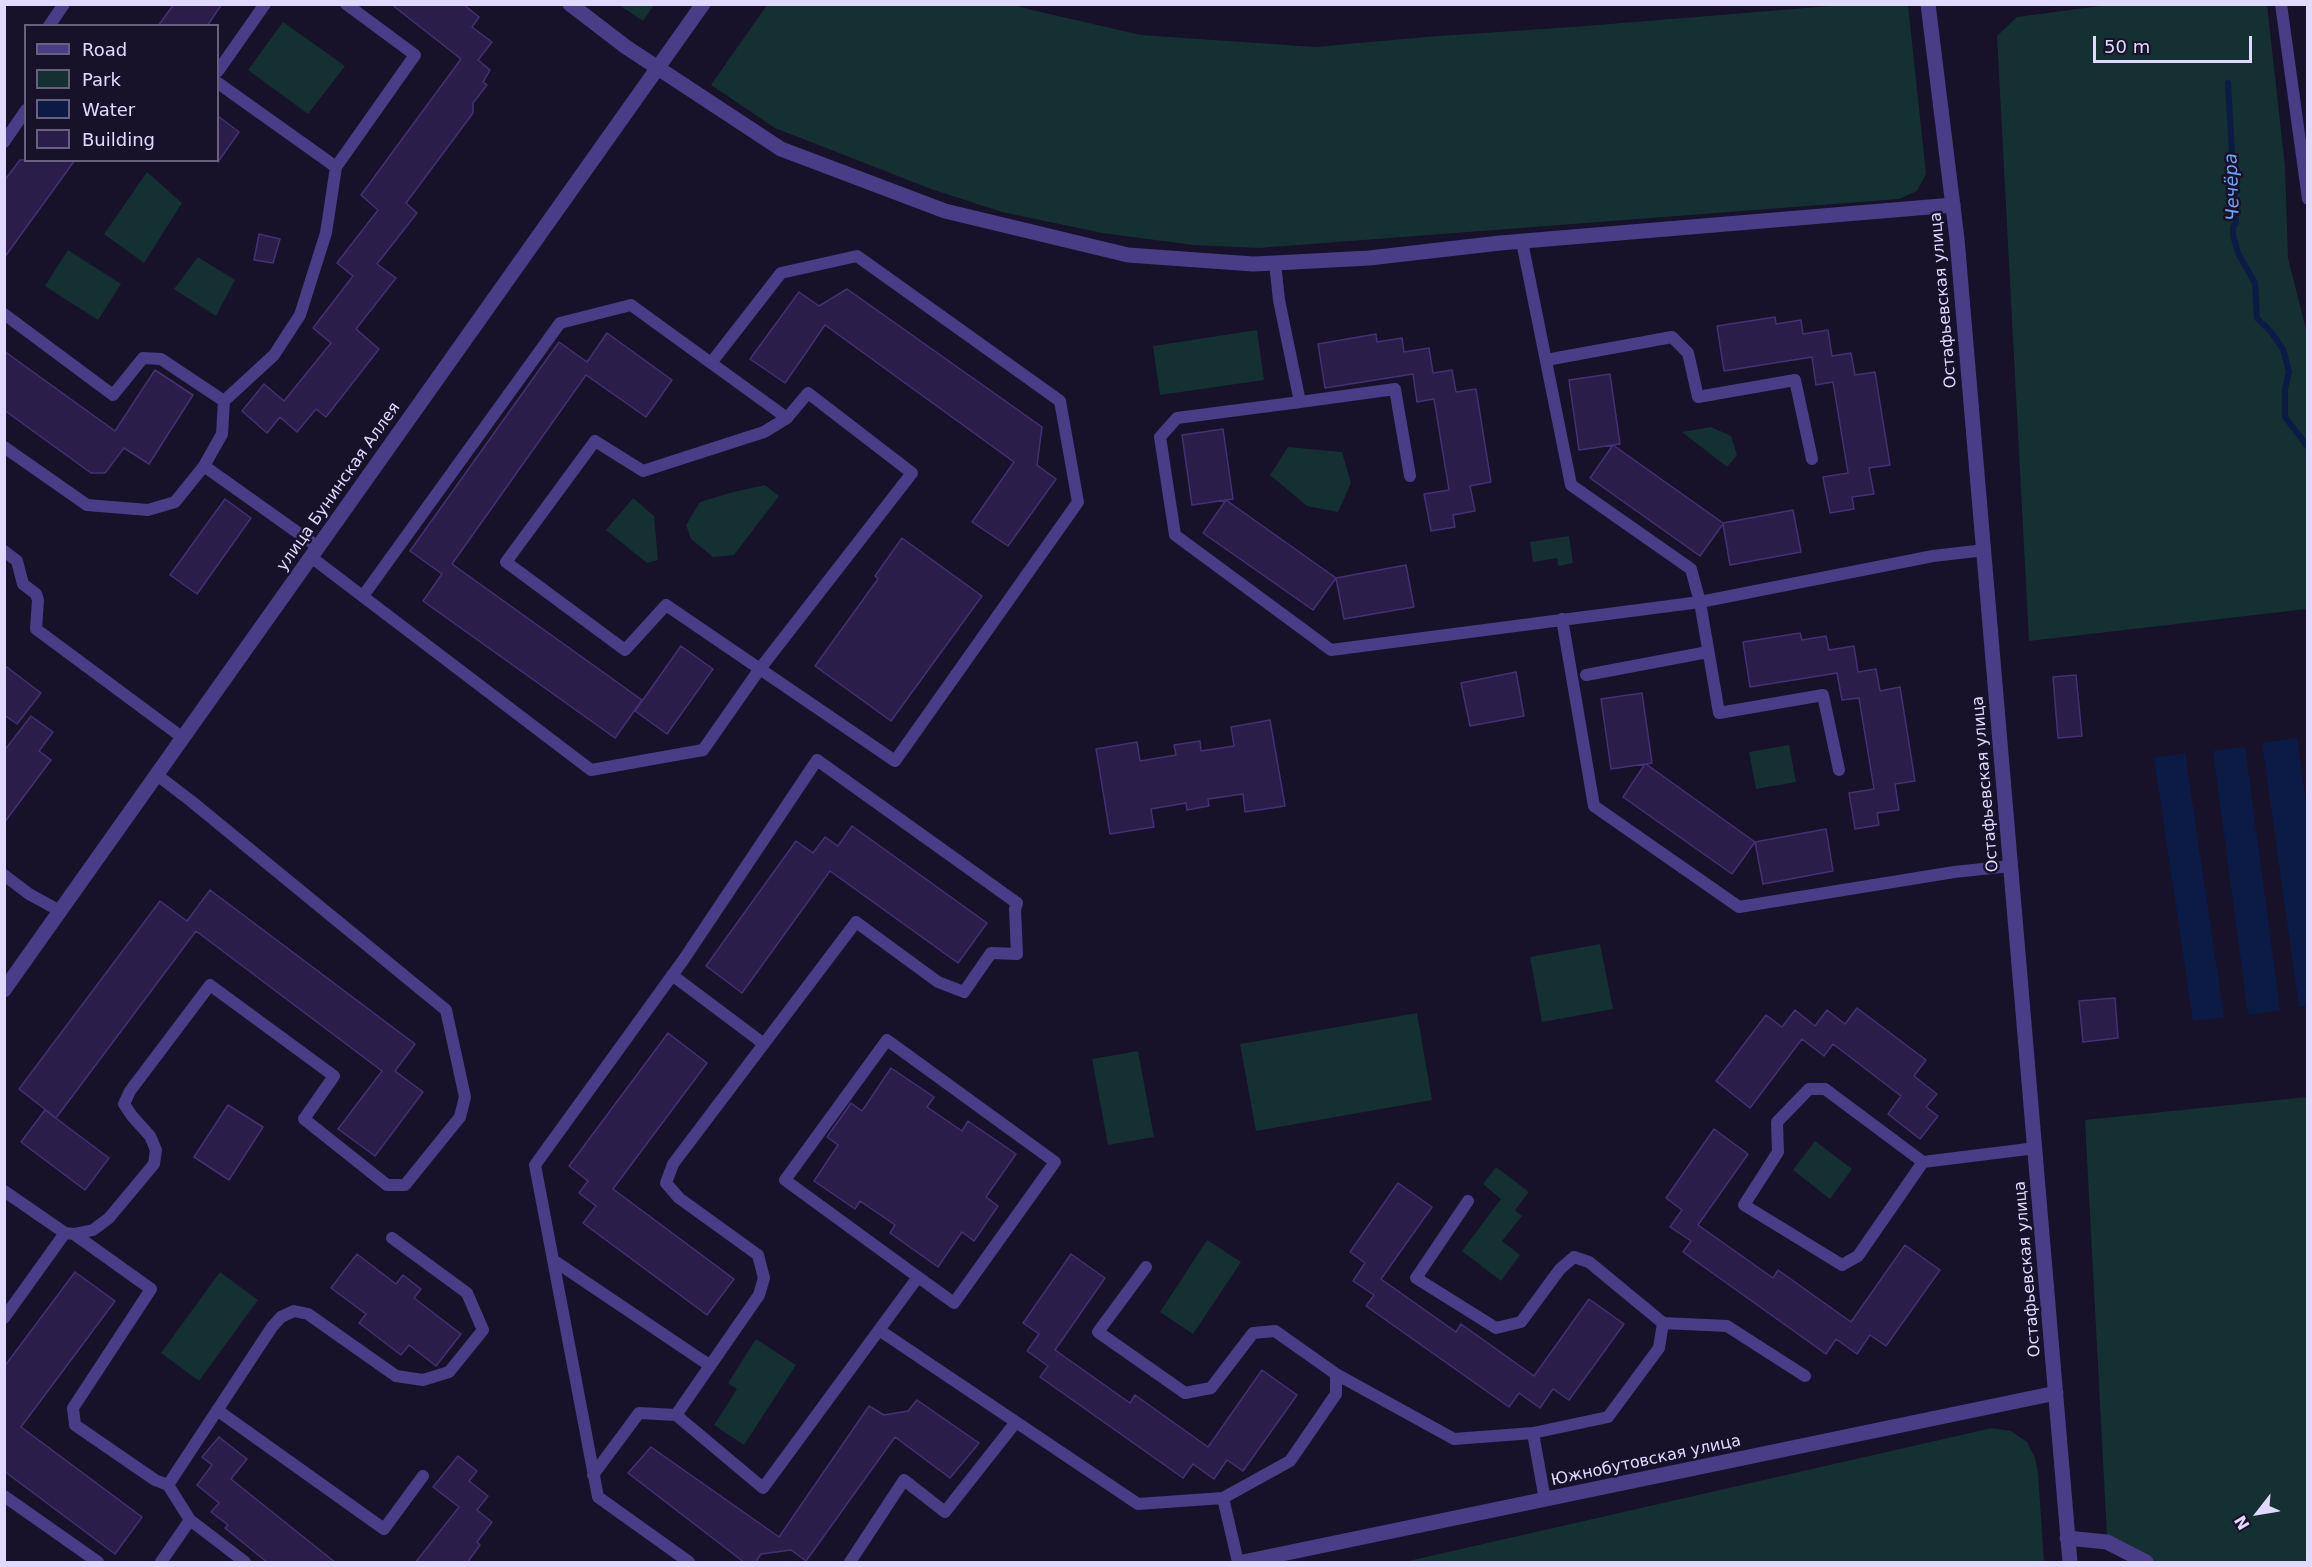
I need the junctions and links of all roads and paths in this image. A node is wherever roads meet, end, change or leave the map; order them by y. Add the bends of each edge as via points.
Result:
1 (64, 4) edge
2 (265, 4) edge
3 (346, 4) edge
4 (570, 4) edge
5 (703, 4) edge
6 (1928, 4) edge
7 (2281, 4) edge
8 (50, 24) edge
9 (659, 67) junction
10 (219, 70) edge
11 (219, 84) edge
12 (24, 113) edge
13 (4, 142) edge
14 (336, 167) junction
15 (2307, 199) edge
16 (1953, 205) junction
17 (1522, 242) junction
18 (1275, 263) junction
19 (5, 315) edge
20 (1546, 360) junction
21 (711, 363) junction
22 (224, 401) junction
23 (1300, 402) junction
24 (787, 418) junction
25 (4, 447) edge
26 (1812, 459) dead end
27 (204, 466) junction
28 (1410, 476) dead end
29 (1985, 550) junction
30 (4, 551) edge
31 (315, 552) junction
32 (363, 596) junction
33 (1700, 602) junction
34 (1562, 619) junction
35 (1708, 652) junction
36 (759, 670) junction
37 (1586, 675) dead end
38 (183, 738) junction
39 (1839, 770) dead end
40 (157, 775) junction
41 (2011, 866) junction
42 (4, 875) edge
43 (60, 911) junction
44 (672, 975) junction
45 (4, 990) edge
46 (764, 1044) junction
47 (2036, 1148) junction
48 (1923, 1162) junction
49 (4, 1191) edge
50 (1468, 1201) dead end
51 (69, 1233) junction
52 (392, 1238) dead end
53 (553, 1260) junction
54 (1146, 1267) dead end
55 (918, 1277) junction
56 (4, 1318) edge
57 (1663, 1323) junction
58 (879, 1330) junction
59 (710, 1365) junction
60 (1336, 1374) junction
61 (1805, 1376) dead end
62 (2056, 1393) junction
63 (217, 1410) junction
64 (676, 1414) junction
65 (1016, 1422) junction
66 (1533, 1434) junction
67 (593, 1475) junction
68 (423, 1476) dead end
69 (168, 1485) junction
70 (4, 1496) edge
71 (1223, 1498) junction
72 (1545, 1500) junction
73 (190, 1520) junction
74 (2067, 1538) junction
75 (98, 1563) edge
76 (161, 1563) edge
77 (244, 1563) edge
78 (689, 1563) edge
79 (850, 1563) edge
80 (1238, 1563) edge
81 (1243, 1563) edge
82 (2070, 1563) edge
83 (2146, 1563) edge

1 - 8 lane
2 - 10 lane
3 - 14 lane via 415,55
4 - 9 street
5 - 9 street, улица Бунинская Аллея
6 - 16 street, Остафьевская улица
7 - 15 lane
9 - 18 street via 781,149 945,211 1128,255
9 - 31 street, улица Бунинская Аллея
11 - 14 lane
12 - 13 lane
14 - 22 lane via 326,233 300,315 274,355
16 - 17 street
16 - 29 street, Остафьевская улица
17 - 18 street
17 - 20 lane
18 - 23 lane
19 - 22 lane via 112,395 143,358 161,359
20 - 26 lane via 1672,337 1688,353 1698,397 1795,380
20 - 33 lane via 1571,485 1691,568
21 - 24 lane
21 - 32 lane via 631,305 560,323
21 - 36 lane via 781,273 857,256 1060,401 1078,502 895,761
22 - 27 lane via 222,434
23 - 28 lane via 1395,389
23 - 34 lane via 1177,418 1160,437 1175,535 1331,650
24 - 36 lane via 808,393 912,473
24 - 36 lane via 764,432 643,471 595,441 506,562 625,650 666,605
25 - 27 lane via 87,505 148,510 175,502
27 - 31 lane
29 - 33 lane via 1933,556
29 - 41 street, Остафьевская улица
30 - 38 lane via 17,561 23,584 36,594 36,629
31 - 32 lane
31 - 38 street, улица Бунинская Аллея
32 - 36 lane via 591,770 703,750
33 - 34 lane
33 - 35 lane
34 - 41 lane via 1594,806 1739,907
35 - 37 lane
35 - 39 lane via 1719,713 1823,695
38 - 40 street, улица Бунинская Аллея
40 - 43 street, улица Бунинская Аллея
40 - 51 lane via 446,1010 465,1097 460,1117 405,1185 387,1185 304,1119 334,1076 210,985 124,1104 150,1136 156,1150 154,1164 109,1218 93,1230
41 - 47 street, Остафьевская улица
42 - 43 lane
43 - 45 street, улица Бунинская Аллея
44 - 46 lane
44 - 46 lane via 817,760 1017,903 1017,954 991,953 964,992 938,982 856,922
44 - 53 lane via 535,1165
46 - 59 lane via 673,1164 666,1183 679,1198 758,1255 764,1278 759,1295
47 - 48 lane
47 - 62 street, Остафьевская улица
48 - 48 lane via 1858,1256 1842,1265 1744,1205 1778,1152 1777,1122 1809,1089 1825,1089
49 - 51 lane
50 - 57 lane via 1416,1278 1486,1322 1496,1328 1521,1322 1560,1269 1574,1257 1589,1262
51 - 56 lane
51 - 69 lane via 151,1289 73,1408 75,1425
52 - 63 lane via 467,1293 483,1330 449,1372 423,1380 396,1376 308,1314 294,1311 272,1327
53 - 59 lane
53 - 67 lane
54 - 60 lane via 1098,1332 1185,1393 1210,1388 1254,1333 1275,1331
55 - 55 lane via 954,1303 1055,1162 886,1040 785,1180
55 - 58 lane
57 - 61 lane via 1726,1326
57 - 66 lane via 1659,1348 1608,1418
58 - 64 lane via 763,1488
58 - 65 lane
59 - 64 lane
60 - 66 lane via 1454,1439
60 - 71 lane via 1336,1394 1290,1461
62 - 72 street, Южнобутовская улица
62 - 74 street, Остафьевская улица
63 - 68 lane via 384,1529
63 - 69 lane
64 - 67 lane via 639,1413
65 - 71 lane via 1137,1504
65 - 79 lane via 945,1512 904,1480
66 - 72 lane
67 - 78 lane via 598,1497
69 - 73 lane
70 - 75 lane
71 - 80 lane
72 - 81 street, Южнобутовская улица
73 - 76 lane
73 - 77 lane
74 - 82 street, Остафьевская улица
74 - 83 street via 2107,1542

